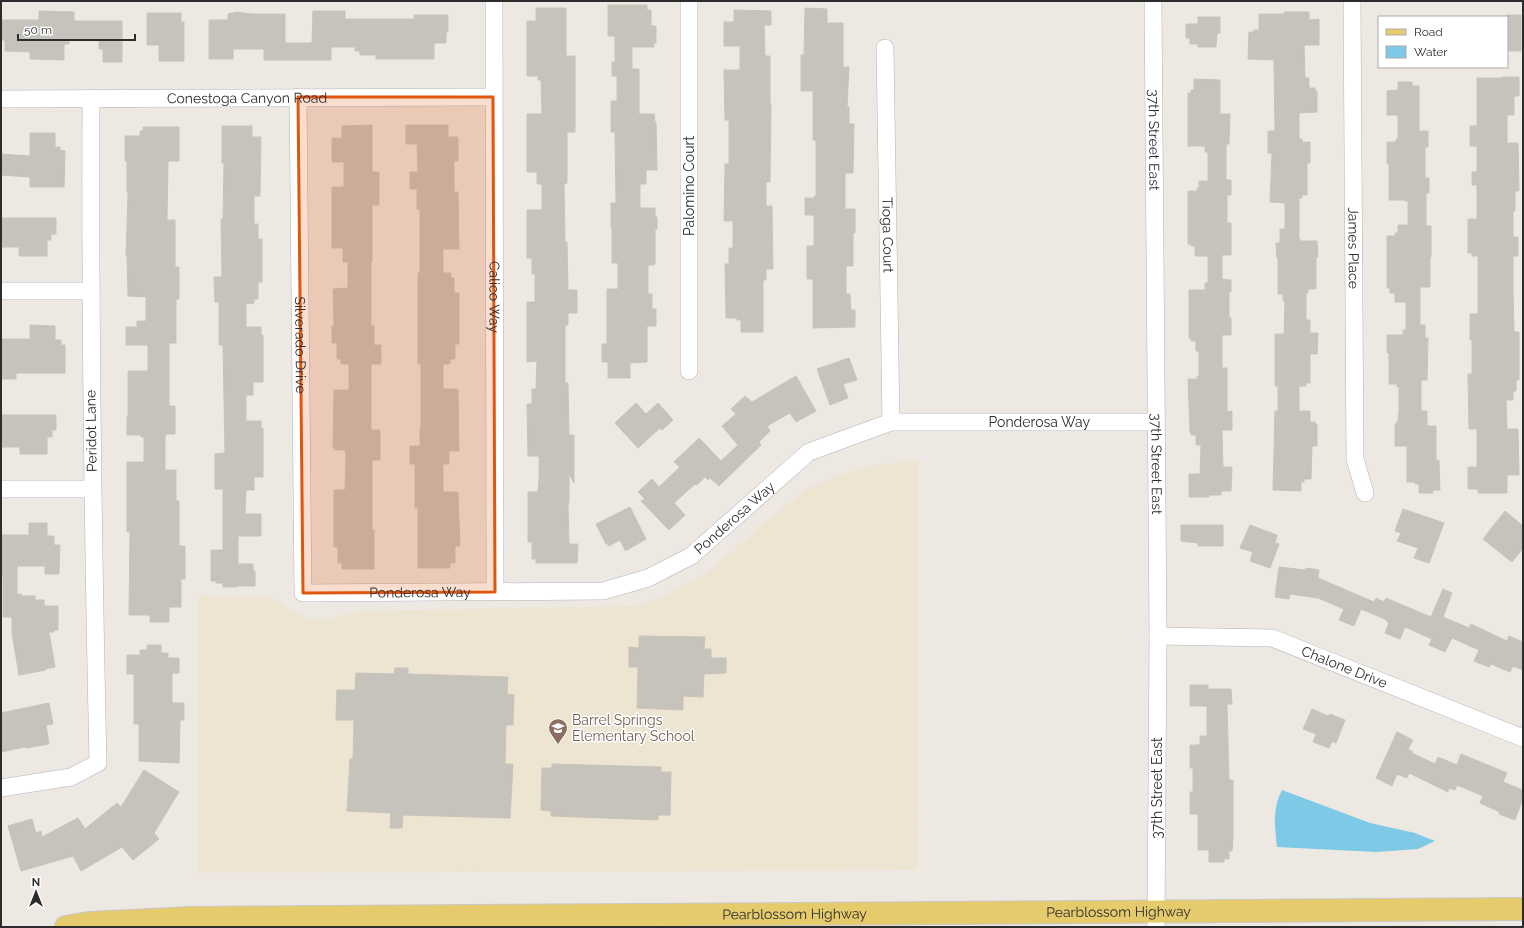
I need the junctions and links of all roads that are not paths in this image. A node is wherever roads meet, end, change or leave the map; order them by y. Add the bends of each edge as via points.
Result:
1 (494, 1) edge
2 (689, 1) edge
3 (1153, 1) edge
4 (1352, 1) edge
5 (885, 48) dead end
6 (493, 96) junction
7 (298, 97) junction
8 (91, 98) junction
9 (1, 99) edge
10 (1, 291) edge
11 (90, 291) junction
12 (689, 371) dead end
13 (891, 422) junction
14 (1156, 422) junction
15 (1, 489) edge
16 (92, 489) junction
17 (1365, 493) dead end
18 (495, 592) junction
19 (303, 593) joint
20 (1158, 636) junction
21 (1523, 738) edge
22 (1, 788) edge
23 (1523, 909) edge
24 (1156, 919) edge
25 (529, 921) edge
26 (66, 927) edge

1 - 6 street, Calico Way
2 - 12 street, Palomino Court
3 - 14 street, 37th Street East
4 - 17 street, James Place via 1355,459
5 - 13 street, Tioga Court
6 - 7 street, Conestoga Canyon Road
6 - 18 street, Calico Way
7 - 8 street, Conestoga Canyon Road
7 - 19 street, Silverado Drive
8 - 9 street, Conestoga Canyon Road
8 - 11 street, Peridot Lane
10 - 11 street
11 - 16 street, Peridot Lane
13 - 14 street, Ponderosa Way
13 - 18 street, Ponderosa Way via 808,452 691,556 648,578 603,591
14 - 20 street, 37th Street East
15 - 16 street
16 - 22 street, Peridot Lane via 98,763 71,777
18 - 19 street, Ponderosa Way
20 - 21 street, Chalone Drive via 1272,638
20 - 24 street, 37th Street East
23 - 24 main road, Pearblossom Highway
24 - 25 main road, Pearblossom Highway
25 - 26 main road, Pearblossom Highway via 192,918

